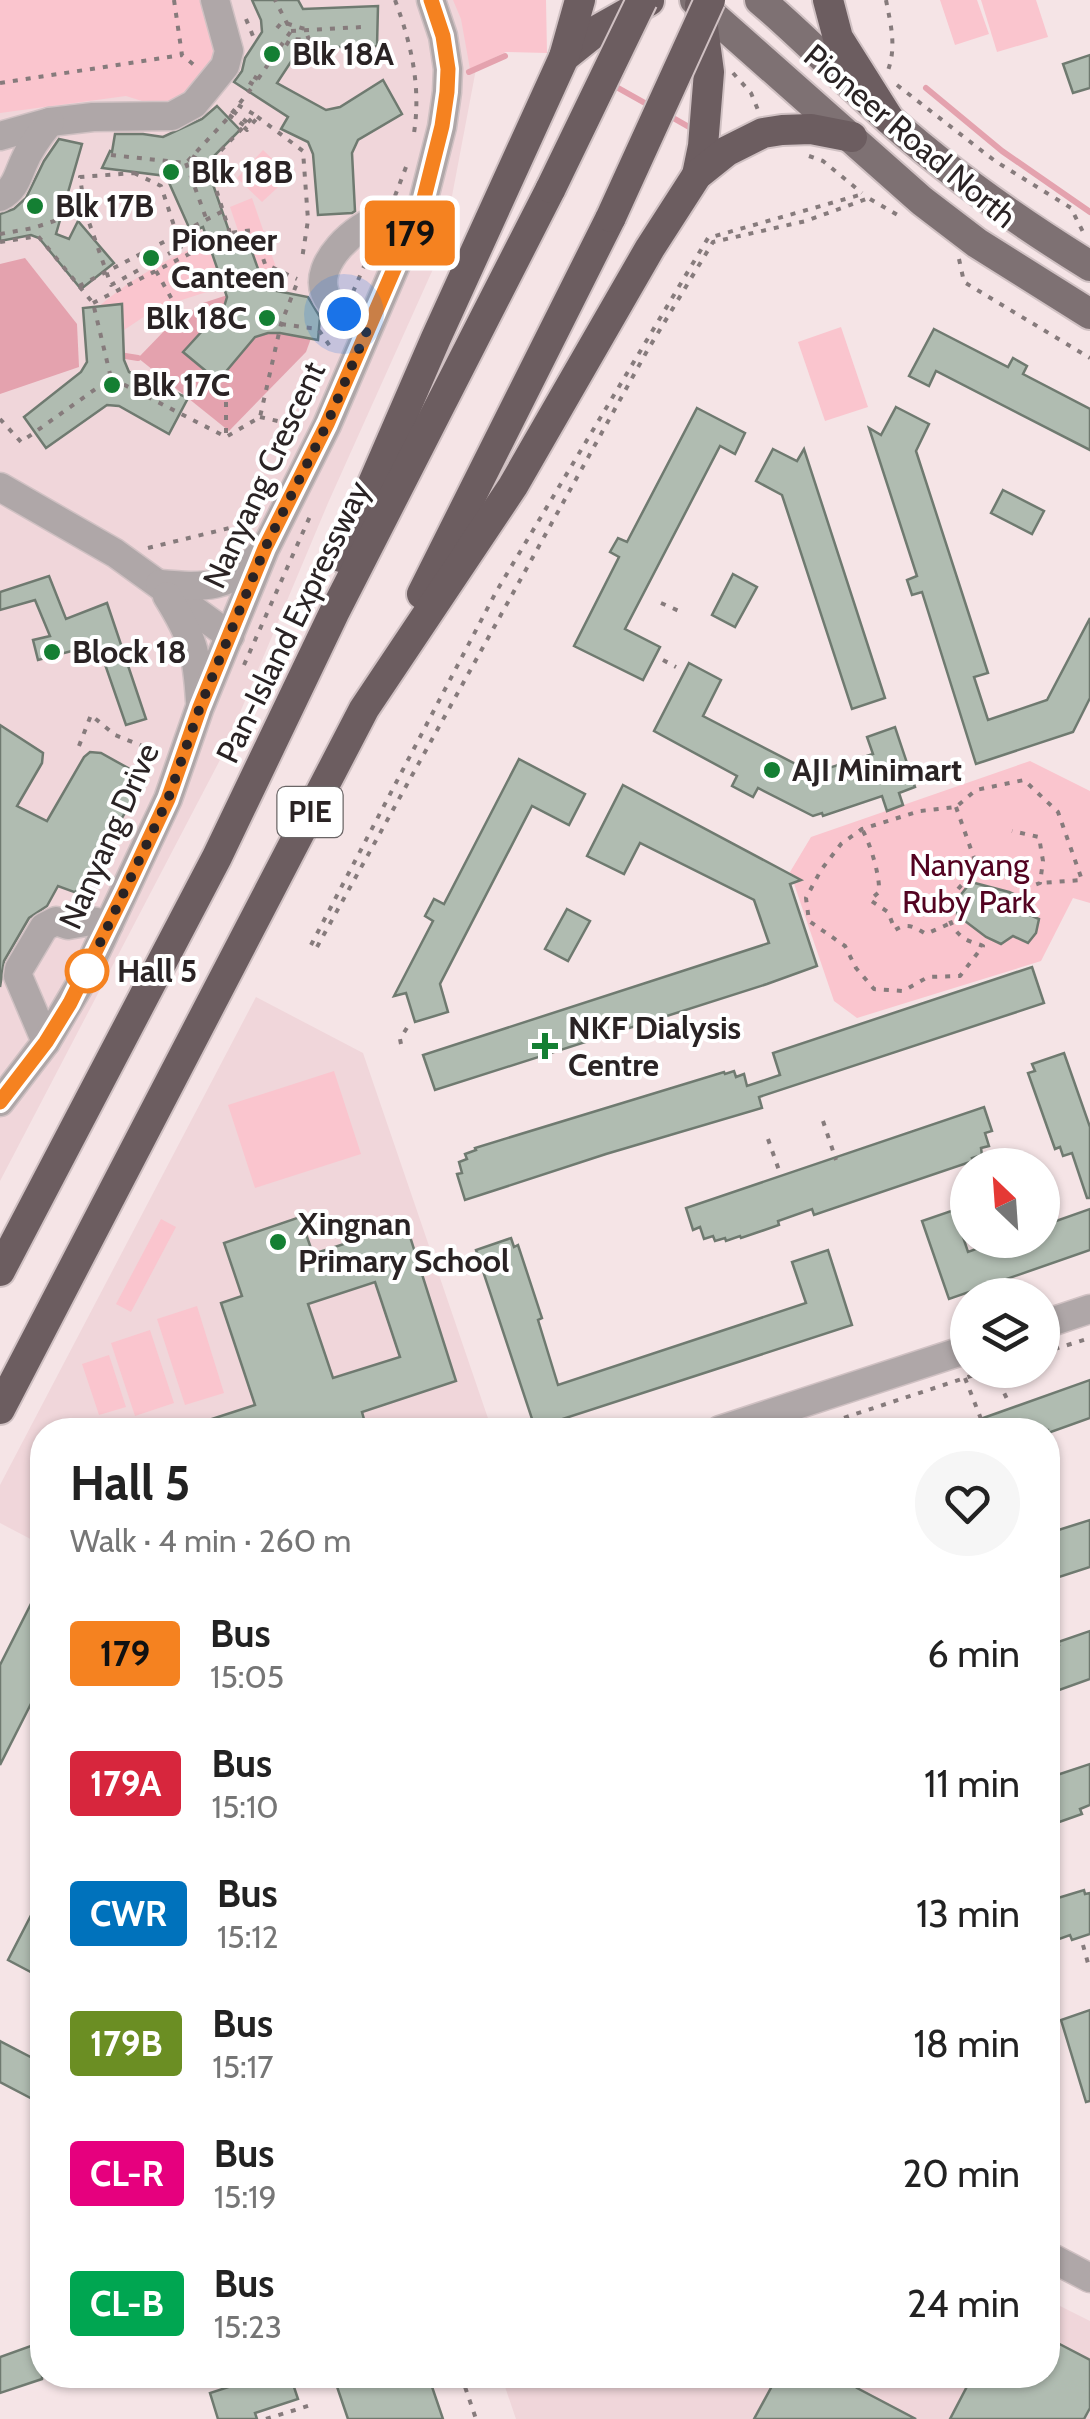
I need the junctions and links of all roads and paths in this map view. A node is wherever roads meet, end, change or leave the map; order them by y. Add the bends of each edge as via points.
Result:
1 (174, 0) edge
2 (215, 0) edge
3 (275, 0) edge
4 (394, 0) edge
5 (431, 0) edge
6 (580, 0) edge
7 (646, 0) edge
8 (760, 0) edge
9 (828, 0) edge
10 (886, 0) edge
11 (702, 1) edge
12 (363, 27) dead end
13 (277, 28) dead end
14 (291, 31) junction
15 (706, 43) junction
16 (281, 54) dead end
17 (182, 55) junction
18 (564, 57) junction
19 (202, 72) dead end
20 (883, 76) dead end
21 (0, 83) edge
22 (895, 84) dead end
23 (248, 92) dead end
24 (233, 108) junction
25 (257, 114) junction
26 (889, 119) junction
27 (50, 122) junction
28 (763, 133) junction
29 (852, 137) junction
30 (0, 138) edge
31 (413, 138) dead end
32 (177, 154) dead end
33 (799, 154) dead end
34 (111, 155) dead end
35 (410, 158) dead end
36 (195, 161) junction
37 (23, 162) junction
38 (175, 162) junction
39 (186, 163) junction
40 (204, 163) dead end
41 (696, 175) junction
42 (866, 196) junction
43 (0, 197) edge
44 (85, 211) junction
45 (223, 211) junction
46 (386, 217) junction
47 (206, 218) dead end
48 (415, 222) junction
49 (230, 233) junction
50 (0, 234) edge
51 (0, 242) edge
52 (956, 249) dead end
53 (1088, 252) edge
54 (156, 271) junction
55 (128, 275) junction
56 (299, 280) junction
57 (132, 283) junction
58 (79, 286) junction
59 (93, 303) junction
60 (1090, 314) edge
61 (356, 321) junction
62 (282, 324) junction
63 (187, 326) dead end
64 (1090, 358) edge
65 (111, 378) junction
66 (226, 402) dead end
67 (260, 417) junction
68 (0, 419) edge
69 (304, 427) dead end
70 (226, 438) junction
71 (0, 487) edge
72 (262, 520) dead end
73 (138, 541) dead end
74 (148, 548) junction
75 (265, 548) junction
76 (160, 570) junction
77 (661, 603) dead end
78 (679, 611) dead end
79 (334, 613) junction
80 (230, 636) junction
81 (663, 660) dead end
82 (676, 667) dead end
83 (200, 707) junction
84 (364, 709) junction
85 (79, 746) dead end
86 (165, 755) dead end
87 (956, 807) junction
88 (862, 829) junction
89 (1012, 831) dead end
90 (979, 872) junction
91 (1040, 882) junction
92 (951, 922) junction
93 (110, 924) junction
94 (410, 1023) dead end
95 (46, 1042) junction
96 (401, 1044) dead end
97 (0, 1102) edge
98 (823, 1121) dead end
99 (768, 1139) dead end
100 (836, 1160) dead end
101 (781, 1176) dead end
102 (0, 1272) edge
103 (1090, 1309) edge
104 (1060, 1319) edge
105 (1090, 1328) edge
106 (1060, 1337) edge
107 (1090, 1338) edge
108 (1060, 1347) edge
109 (950, 1355) edge
110 (950, 1377) edge
111 (950, 1378) edge
112 (971, 1388) edge
113 (1001, 1388) edge
114 (1008, 1401) dead end
115 (0, 1406) edge
116 (757, 1418) edge
117 (811, 1418) edge
118 (840, 1418) edge
119 (981, 1418) dead end
120 (1083, 1946) dead end
121 (1089, 1967) edge
122 (1060, 2262) edge
123 (1090, 2278) edge
124 (1060, 2282) edge
125 (1090, 2297) edge
126 (465, 2388) edge
127 (311, 2405) dead end
128 (266, 2419) edge
129 (476, 2419) edge

1 - 17 path
2 - 27 street via 229,51 194,104 172,116
3 - 14 path
4 - 31 path via 416,73
5 - 48 street, Nanyang Crescent via 443,36 447,92
6 - 18 highway
7 - 18 highway
7 - 79 highway, Pan-Island Expressway / PIE, bridge
8 - 26 main road, Pioneer Road North
9 - 26 highway via 838,38
10 - 20 path via 894,41
11 - 15 highway
11 - 29 main road, Pioneer Road North
11 - 84 highway, PIE, bridge via 611,217
12 - 14 path
13 - 16 path via 282,22 305,29 309,40 290,39
14 - 36 path
15 - 28 path via 752,94
15 - 41 highway via 710,72
17 - 19 path
17 - 21 path
18 - 79 highway via 330,583
22 - 53 path via 995,161 1072,208
23 - 24 path
24 - 25 path
24 - 25 path via 246,125
25 - 45 path via 208,164
25 - 56 path via 303,151 308,220
26 - 53 main road, Pioneer Road North via 950,170
27 - 30 street
27 - 37 street
28 - 29 highway via 811,130
28 - 41 highway
29 - 60 main road, Pioneer Road North via 978,243
30 - 37 street
32 - 38 path
33 - 42 path via 822,161
34 - 38 path
35 - 46 path
36 - 39 path
36 - 40 path
37 - 43 street via 18,180
38 - 39 path
39 - 47 path
41 - 84 highway via 513,486
42 - 42 path via 708,238 496,592 314,946 713,242 806,221
44 - 50 path
44 - 55 path via 110,285
44 - 55 path via 80,178 134,173 161,186 180,247
45 - 49 path
45 - 58 path
46 - 48 street
46 - 61 path
46 - 61 street via 349,236 322,282 326,297
48 - 61 street, Nanyang Crescent
49 - 54 path
49 - 56 path via 253,230 265,264
51 - 58 path via 38,236
52 - 64 path via 964,282
54 - 57 path
54 - 63 path
55 - 57 path
56 - 62 path
57 - 59 path
58 - 59 path
59 - 65 path
61 - 62 path via 332,349 318,329
61 - 75 street, Nanyang Crescent via 327,424
62 - 67 path
65 - 68 path via 21,442
65 - 70 path
66 - 70 path
67 - 69 path
67 - 70 path
71 - 76 street via 114,553
72 - 74 path
73 - 74 path
74 - 76 path
75 - 76 street via 241,574 216,585 200,588
75 - 80 street, Nanyang Crescent
76 - 80 street
76 - 83 street via 198,660
77 - 78 path
79 - 102 highway, Pan-Island Expressway / PIE via 217,858
80 - 83 street, Nanyang Drive
81 - 82 path
83 - 93 street, Nanyang Drive via 168,799
84 - 115 highway, PIE
85 - 86 path via 91,714 115,735
87 - 88 path
87 - 90 path
87 - 91 path via 976,790 1024,780 1058,812 1082,880
88 - 92 path via 880,881 870,900 888,912 896,930 914,926 926,934
88 - 92 path via 821,870 806,898 809,922 844,946 874,989 903,991 928,977 960,976 983,946 963,939
89 - 91 path via 1039,837
90 - 91 path via 1004,873 1022,890
90 - 92 path via 954,894
93 - 95 street, Nanyang Drive
93 - 95 street via 49,924 19,969
94 - 96 path
95 - 97 street, Nanyang Drive
98 - 100 path
99 - 101 path
103 - 104 street
105 - 106 street
107 - 108 path
109 - 116 street
110 - 117 street
111 - 118 path
112 - 119 path
113 - 114 path
120 - 121 path
122 - 123 street
124 - 125 street
126 - 129 path
127 - 128 path

